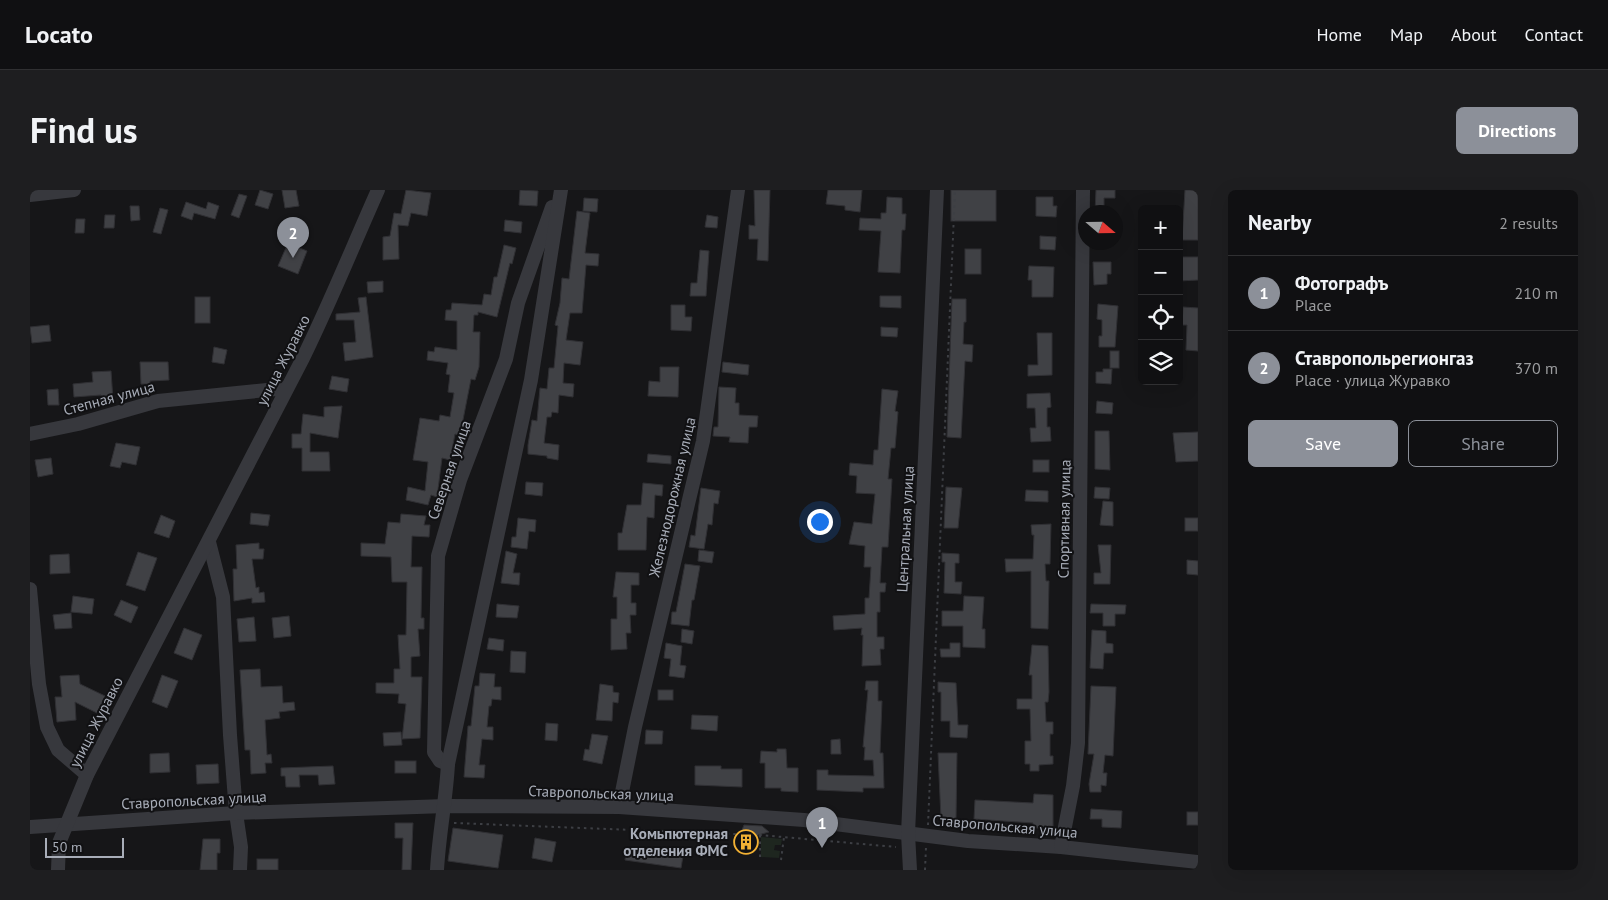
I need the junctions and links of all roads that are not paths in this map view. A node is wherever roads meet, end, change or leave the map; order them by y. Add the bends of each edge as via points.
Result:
1 (74, 190) edge
2 (378, 190) edge
3 (560, 190) edge
4 (738, 190) edge
5 (937, 190) edge
6 (1083, 190) edge
7 (30, 195) edge
8 (287, 388) junction
9 (30, 434) edge
10 (209, 542) junction
11 (30, 589) edge
12 (34, 685) edge
13 (448, 764) junction
14 (87, 775) junction
15 (446, 806) junction
16 (619, 807) junction
17 (236, 813) junction
18 (66, 824) junction
19 (30, 827) edge
20 (908, 834) junction
21 (1061, 847) junction
22 (1198, 862) edge
23 (58, 870) edge
24 (240, 870) edge
25 (437, 870) edge
26 (910, 870) edge

1 - 7 street
2 - 8 street, улица Журавко via 334,294
3 - 13 street, Северная улица via 531,380
3 - 13 street, Северная улица via 518,303 506,359 460,480 438,556 434,752 440,761
4 - 16 street, Железнодорожная улица via 703,441
5 - 20 street, Центральная улица
6 - 21 street, Спортивная улица via 1078,743
8 - 9 street, Степная улица via 158,401
8 - 10 street, улица Журавко
10 - 14 street, улица Журавко via 174,603
10 - 17 street via 223,596
11 - 12 street
12 - 14 street via 52,741
13 - 15 street, Северная улица
14 - 18 street, улица Журавко
15 - 16 street, Ставропольская улица
15 - 17 street, Ставропольская улица
15 - 25 street, Северная улица via 440,822
16 - 20 street, Ставропольская улица via 804,820
17 - 18 street, Ставропольская улица
17 - 24 street via 240,830
18 - 19 street, Ставропольская улица
18 - 23 street, улица Журавко via 59,843
20 - 21 street, Ставропольская улица
20 - 26 street, Центральная улица
21 - 22 street, Ставропольская улица

